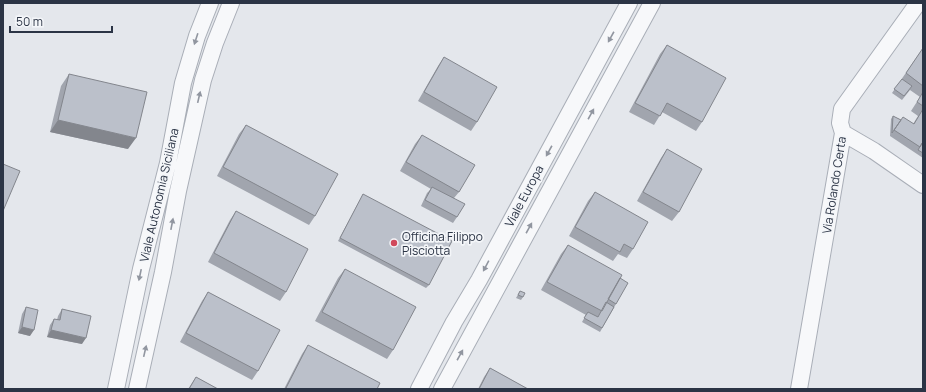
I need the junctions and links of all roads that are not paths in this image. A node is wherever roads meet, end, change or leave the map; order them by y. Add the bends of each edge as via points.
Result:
1 (210, 3) edge
2 (230, 3) edge
3 (629, 3) edge
4 (652, 3) edge
5 (918, 3) edge
6 (843, 133) junction
7 (923, 186) edge
8 (116, 389) edge
9 (137, 389) edge
10 (419, 389) edge
11 (442, 389) edge
12 (799, 389) edge

1 -> 8 street, Viale Autonomia Siciliana via 183,83 168,162 141,269
9 -> 2 street, Viale Autonomia Siciliana via 203,80
3 -> 10 street, Viale Europa
11 -> 4 street, Viale Europa
5 - 6 street, Via Rolando Certa via 842,109 840,124
6 - 7 street via 874,151
6 - 12 street, Via Rolando Certa

